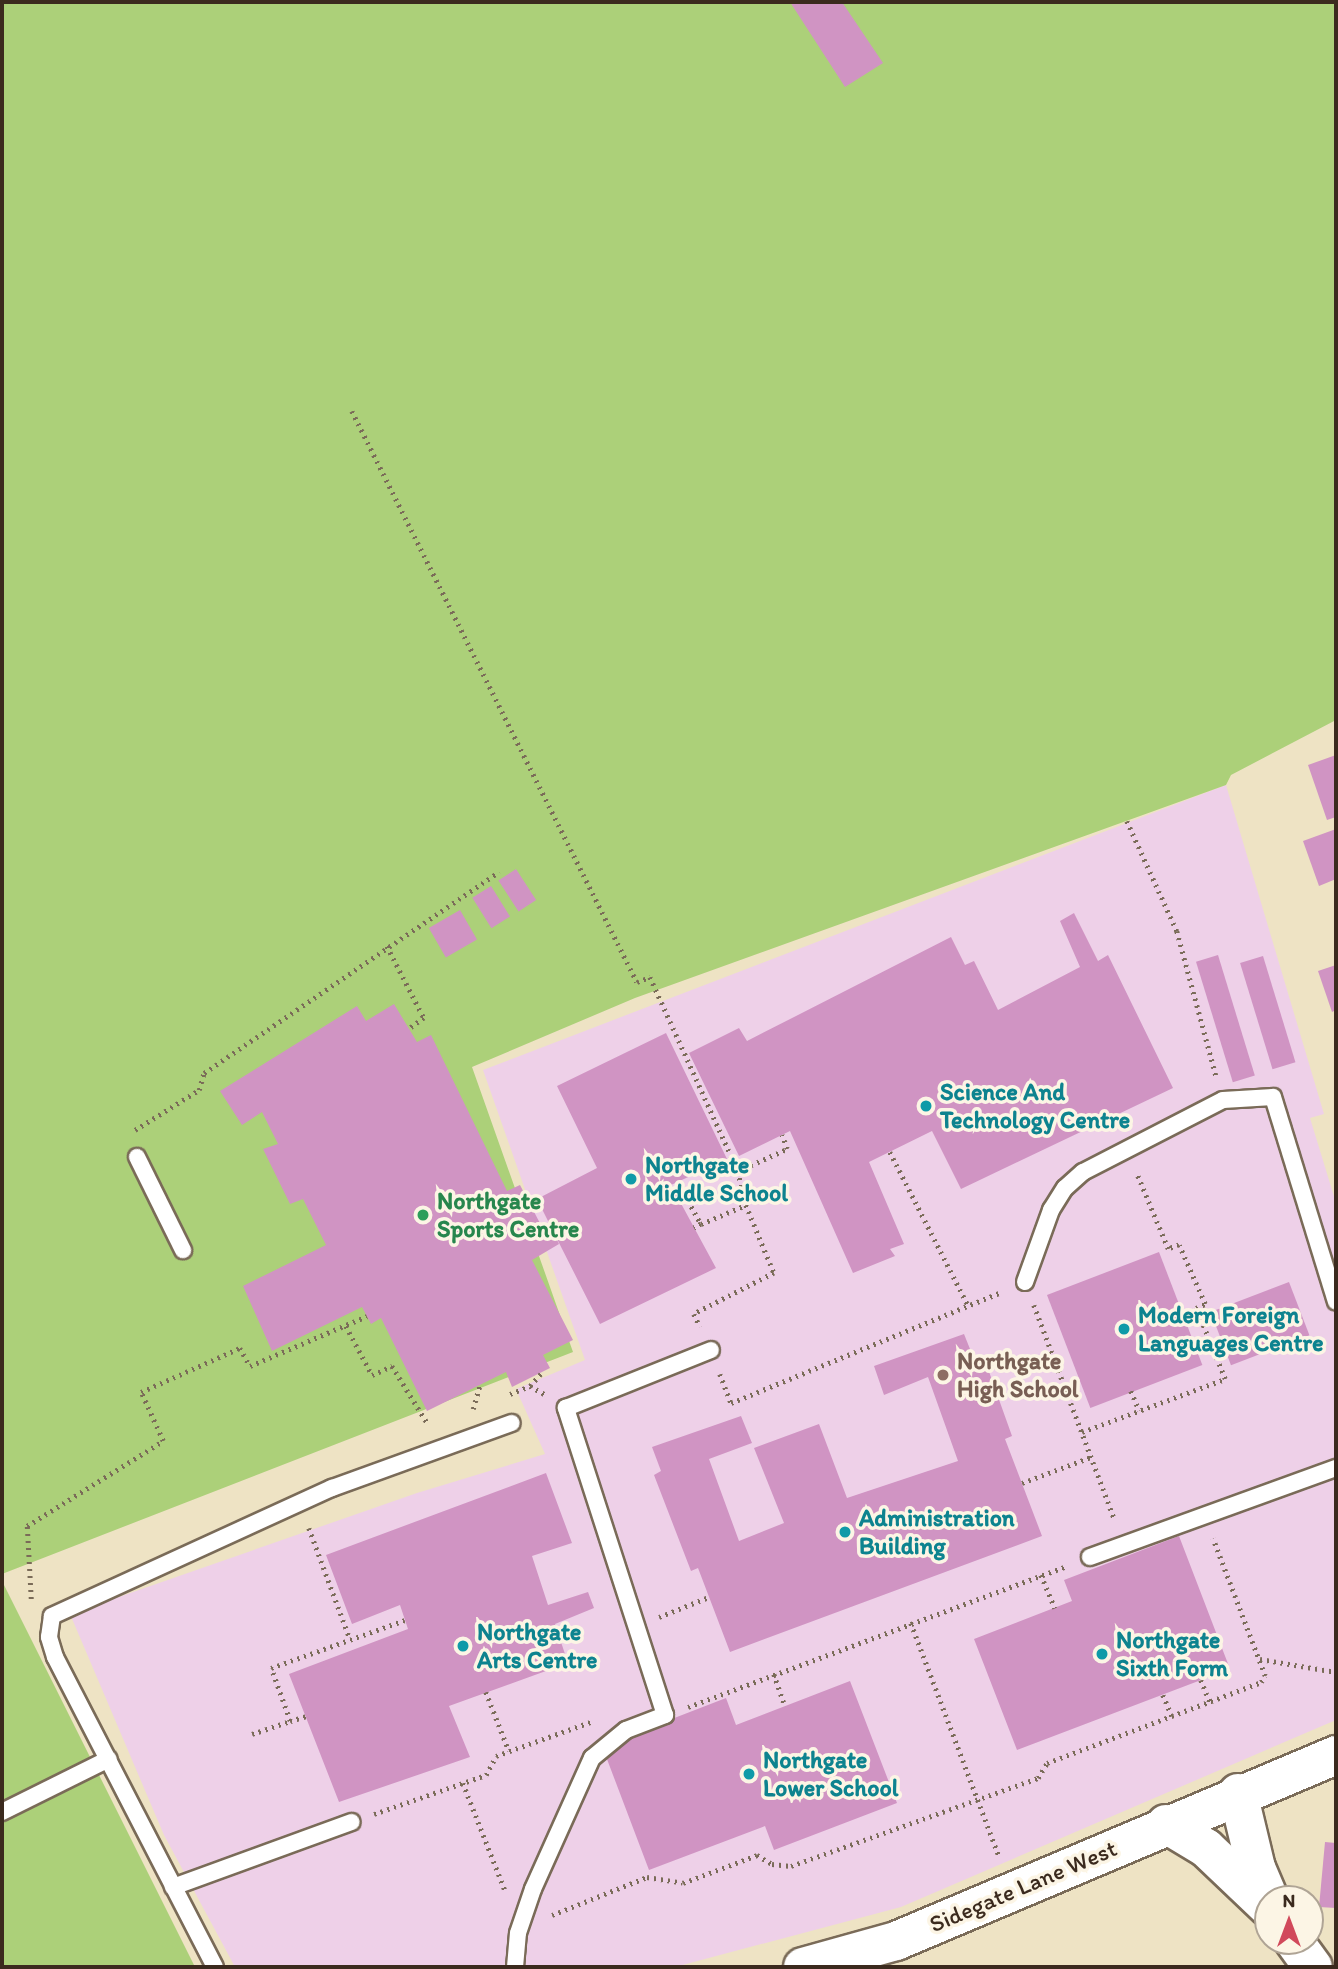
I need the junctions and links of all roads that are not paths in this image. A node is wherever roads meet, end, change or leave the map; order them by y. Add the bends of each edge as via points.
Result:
1 (137, 1157) road end
2 (183, 1250) dead end
3 (1025, 1282) road end
4 (1336, 1302) edge
5 (711, 1350) road end
6 (512, 1423) dead end
7 (1336, 1468) edge
8 (1090, 1557) road end
9 (1336, 1755) edge
10 (109, 1759) junction
11 (1238, 1793) junction
12 (2, 1812) edge
13 (352, 1822) road end
14 (1166, 1824) junction
15 (1263, 1885) edge
16 (173, 1887) junction
17 (1254, 1894) edge
18 (215, 1967) edge
19 (515, 1967) edge
20 (803, 1967) edge

1 - 2 lane
3 - 4 lane via 1051,1210 1083,1171 1223,1100 1273,1097
5 - 19 lane via 566,1408 665,1715 625,1730 593,1758 520,1928
6 - 10 lane via 332,1488 52,1616 49,1637 55,1657
7 - 8 lane
9 - 11 street, Sidegate Lane West
10 - 12 lane
10 - 16 lane
11 - 14 street, Sidegate Lane West
11 - 15 street
13 - 16 lane
14 - 17 street via 1206,1848
14 - 20 street, Sidegate Lane West via 896,1941
16 - 18 lane

